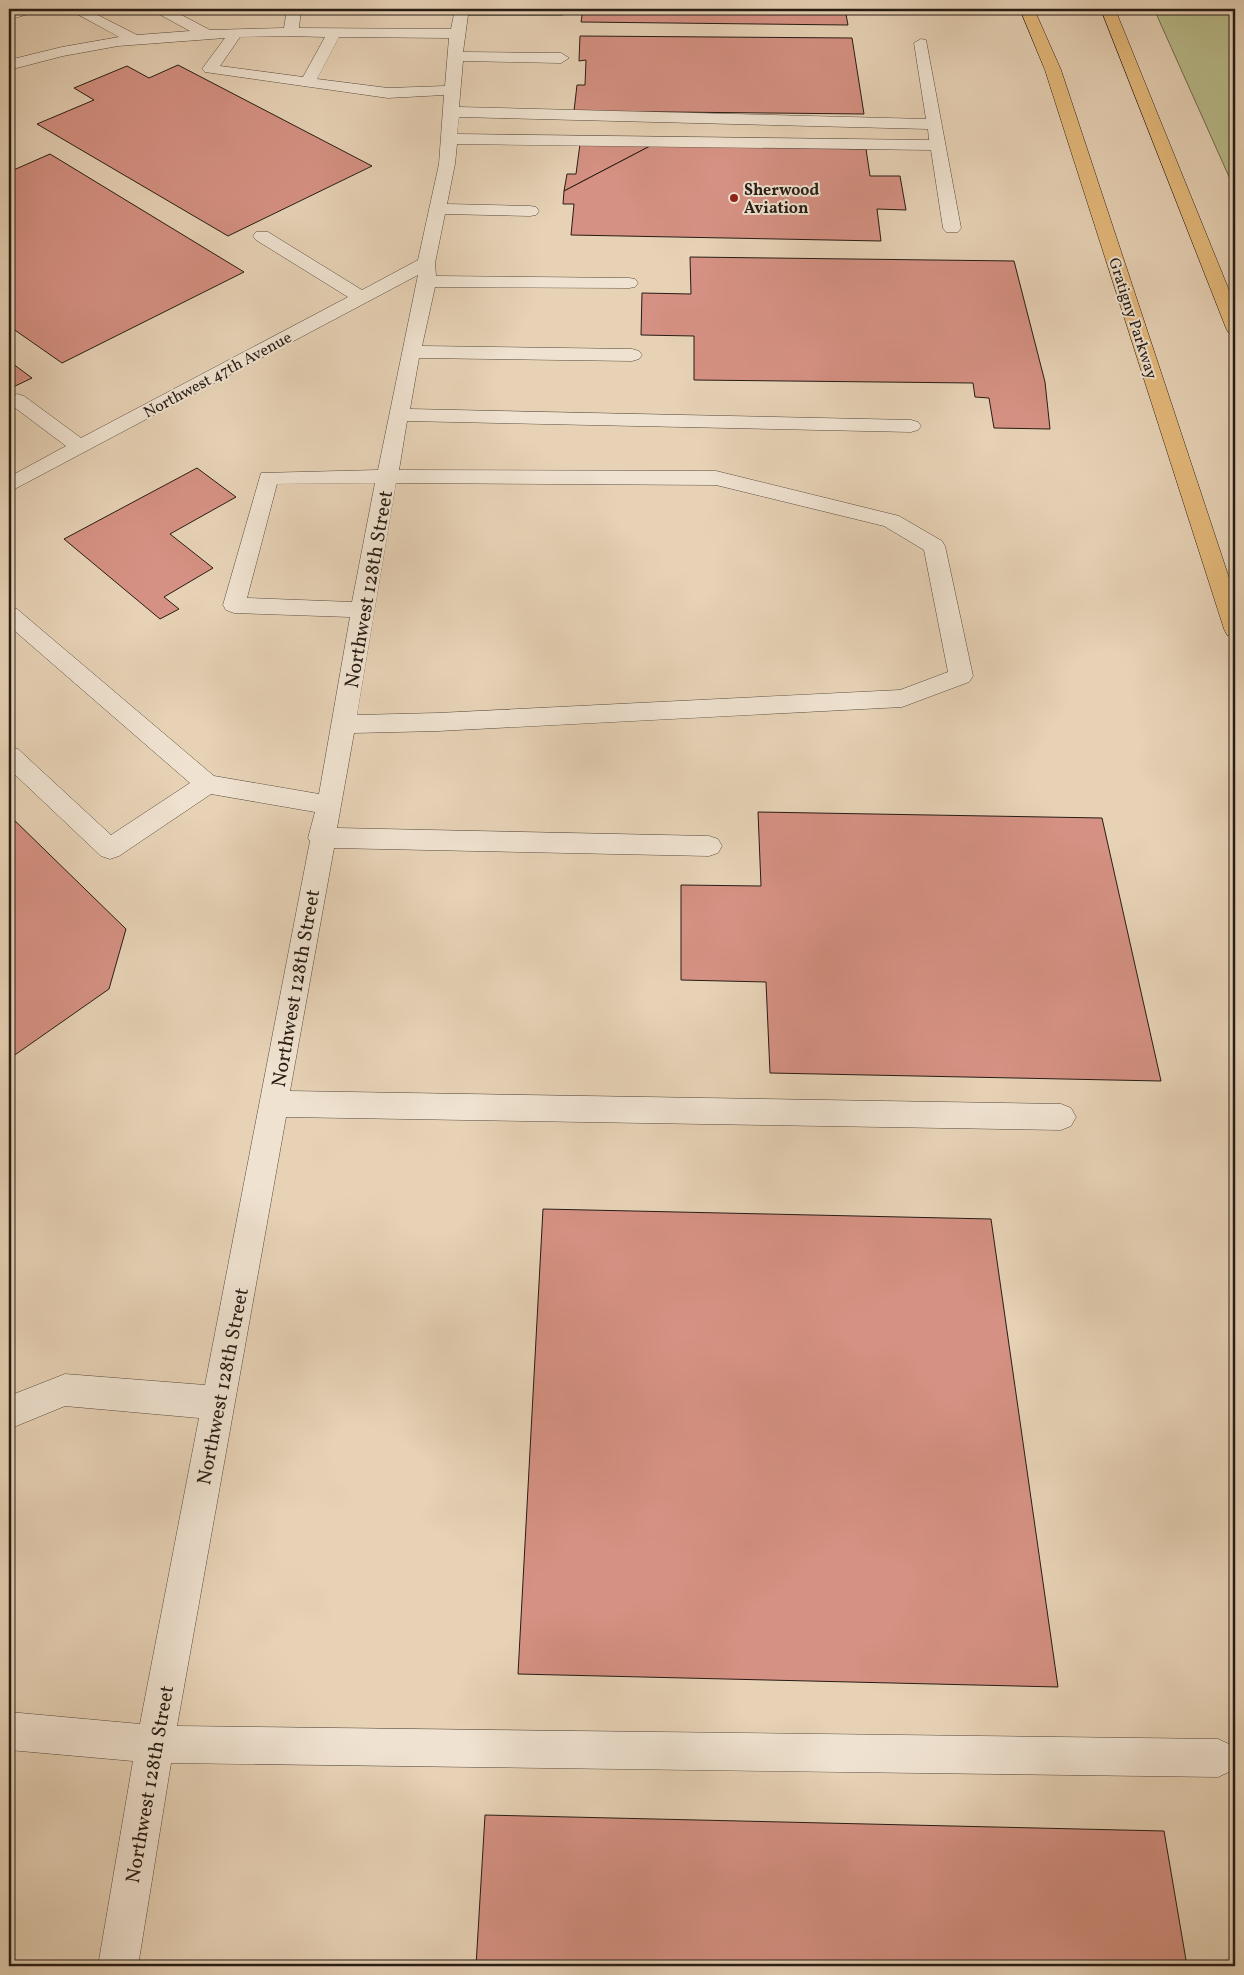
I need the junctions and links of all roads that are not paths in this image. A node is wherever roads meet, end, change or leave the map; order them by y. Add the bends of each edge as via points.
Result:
1 (29, 9) edge
2 (75, 9) edge
3 (160, 9) edge
4 (294, 9) edge
5 (1027, 9) edge
6 (1108, 9) edge
7 (562, 12) dead end
8 (9, 16) edge
9 (459, 27) edge
10 (236, 32) junction
11 (291, 33) junction
12 (334, 33) junction
13 (209, 35) junction
14 (137, 41) junction
15 (921, 43) dead end
16 (17, 47) dead end
17 (35, 57) junction
18 (561, 58) dead end
19 (9, 65) edge
20 (308, 81) junction
21 (452, 101) junction
22 (935, 124) junction
23 (449, 139) junction
24 (939, 146) junction
25 (437, 209) junction
26 (530, 211) dead end
27 (952, 228) dead end
28 (262, 236) dead end
29 (427, 272) junction
30 (629, 283) dead end
31 (361, 297) junction
32 (1235, 328) edge
33 (412, 352) junction
34 (632, 355) dead end
35 (17, 400) dead end
36 (399, 415) junction
37 (911, 426) dead end
38 (80, 447) junction
39 (389, 476) junction
40 (9, 485) edge
41 (362, 610) junction
42 (9, 614) edge
43 (1235, 629) edge
44 (344, 724) junction
45 (9, 755) edge
46 (207, 784) junction
47 (328, 805) junction
48 (322, 838) junction
49 (708, 846) dead end
50 (274, 1104) junction
51 (1061, 1117) dead end
52 (219, 1403) junction
53 (9, 1412) edge
54 (9, 1731) edge
55 (155, 1744) junction
56 (1218, 1758) dead end
57 (118, 1966) edge

1 - 8 street
2 - 14 street
3 - 13 street
4 - 11 street
5 - 43 highway, Gratigny Parkway via 1053,70
6 - 32 highway
7 - 9 street
9 - 12 street
9 - 18 street
9 - 21 street, Northwest 128th Street
10 - 11 street
10 - 13 street
10 - 20 street via 210,69
11 - 12 street
12 - 20 street
13 - 14 street
14 - 17 street via 108,43
15 - 22 street
16 - 17 street
17 - 19 street
20 - 21 street
21 - 22 street
21 - 23 street, Northwest 128th Street
22 - 24 street
23 - 24 street
23 - 25 street, Northwest 128th Street
24 - 27 street
25 - 26 street
25 - 29 street, Northwest 128th Street
28 - 31 street
29 - 30 street
29 - 31 street, Northwest 47th Avenue
29 - 33 street, Northwest 128th Street
31 - 38 street, Northwest 47th Avenue
33 - 34 street
33 - 36 street, Northwest 128th Street
35 - 38 street
36 - 37 street
36 - 39 street, Northwest 128th Street
38 - 40 street, Northwest 47th Avenue
39 - 41 street, Northwest 128th Street
39 - 41 street via 268,478 234,605
39 - 44 street via 716,478 891,521 934,546 961,676 902,698
41 - 44 street, Northwest 128th Street
42 - 46 street
44 - 47 street, Northwest 128th Street
45 - 46 street via 110,849
46 - 47 street
47 - 48 street, Northwest 128th Street
48 - 49 street
48 - 50 street, Northwest 128th Street
50 - 51 street
50 - 52 street, Northwest 128th Street
52 - 53 street via 65,1390
52 - 55 street, Northwest 128th Street
54 - 55 street
55 - 56 street
55 - 57 street, Northwest 128th Street

